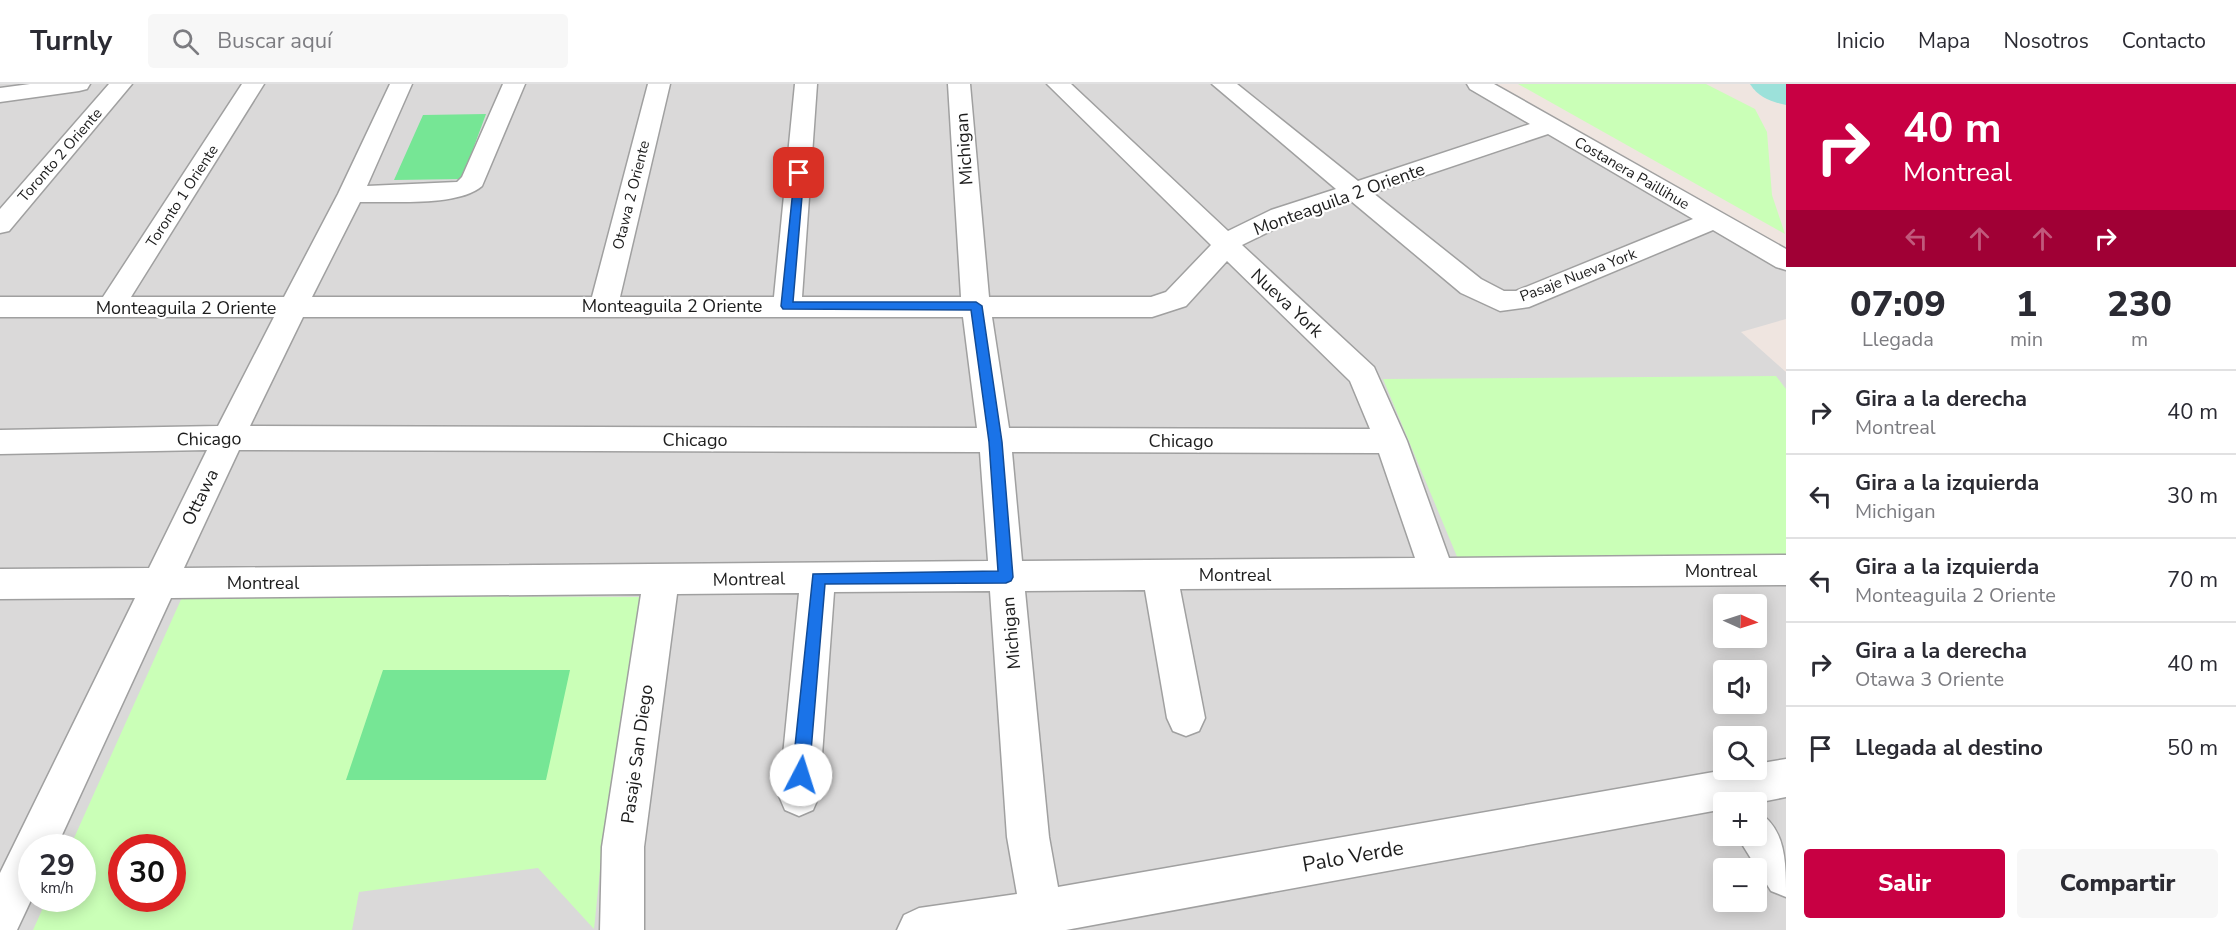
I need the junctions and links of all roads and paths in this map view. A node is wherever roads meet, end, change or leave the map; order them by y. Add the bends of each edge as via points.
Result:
1 (79, 84) edge
2 (121, 84) edge
3 (253, 84) edge
4 (401, 84) edge
5 (514, 84) edge
6 (659, 84) edge
7 (806, 84) edge
8 (959, 84) edge
9 (1058, 84) edge
10 (1223, 84) edge
11 (1479, 84) edge
12 (0, 95) edge
13 (1548, 126) junction
14 (1357, 191) junction
15 (351, 194) junction
16 (1714, 220) junction
17 (0, 225) edge
18 (1226, 246) junction
19 (1786, 261) edge
20 (604, 306) junction
21 (787, 306) junction
22 (976, 306) junction
23 (0, 308) edge
24 (110, 308) junction
25 (294, 308) junction
26 (229, 438) junction
27 (1391, 441) junction
28 (0, 442) edge
29 (996, 442) junction
30 (1786, 570) edge
31 (1437, 573) junction
32 (1160, 576) junction
33 (1006, 577) junction
34 (818, 578) junction
35 (662, 579) junction
36 (159, 583) junction
37 (0, 584) edge
38 (1186, 718) dead end
39 (1786, 778) edge
40 (1743, 792) edge
41 (799, 796) dead end
42 (1713, 799) edge
43 (41, 834) edge
44 (1766, 846) edge
45 (1786, 876) edge
46 (18, 881) edge
47 (0, 919) edge
48 (1042, 921) edge
49 (622, 930) edge
50 (919, 930) edge

1 - 12 street
2 - 17 street, Toronto 2 Oriente
3 - 24 street, Toronto 1 Oriente
4 - 15 street, Ottawa
5 - 15 street via 473,181 466,187 451,191
6 - 20 street, Otawa 2 Oriente
7 - 21 street
8 - 22 street, Michigan
9 - 18 street, Nueva York
10 - 14 street, Pasaje Nueva York
11 - 13 street, Costanera Paillihue
13 - 14 street, Monteaguila 2 Oriente
13 - 16 street, Costanera Paillihue
14 - 16 street, Pasaje Nueva York via 1471,286 1500,301 1519,300
14 - 18 street, Monteaguila 2 Oriente via 1280,216 1232,238
15 - 25 street, Ottawa
16 - 19 street, Costanera Paillihue
18 - 22 street, Monteaguila 2 Oriente via 1176,299 1152,307
18 - 27 street, Nueva York via 1363,375
20 - 21 street, Monteaguila 2 Oriente
20 - 25 street, Monteaguila 2 Oriente
21 - 22 street, Monteaguila 2 Oriente
22 - 29 street, Michigan
23 - 24 street, Monteaguila 2 Oriente
24 - 25 street, Monteaguila 2 Oriente
25 - 26 street, Ottawa
26 - 28 street, Chicago
26 - 29 street, Chicago
26 - 36 street, Ottawa
27 - 29 street, Chicago
27 - 31 street, Nueva York
29 - 33 street, Michigan
30 - 31 street, Montreal
31 - 32 street, Montreal
32 - 33 street, Montreal
32 - 38 street
33 - 34 street, Montreal
33 - 48 street, Michigan via 1028,837
34 - 35 street, Montreal
34 - 41 street
35 - 36 street, Montreal
35 - 49 street, Pasaje San Diego via 624,847
36 - 37 street, Montreal
36 - 43 street, Ottawa
39 - 40 street, Palo Verde
42 - 48 street, Palo Verde
44 - 45 street
46 - 47 street
48 - 50 street, Palo Verde

